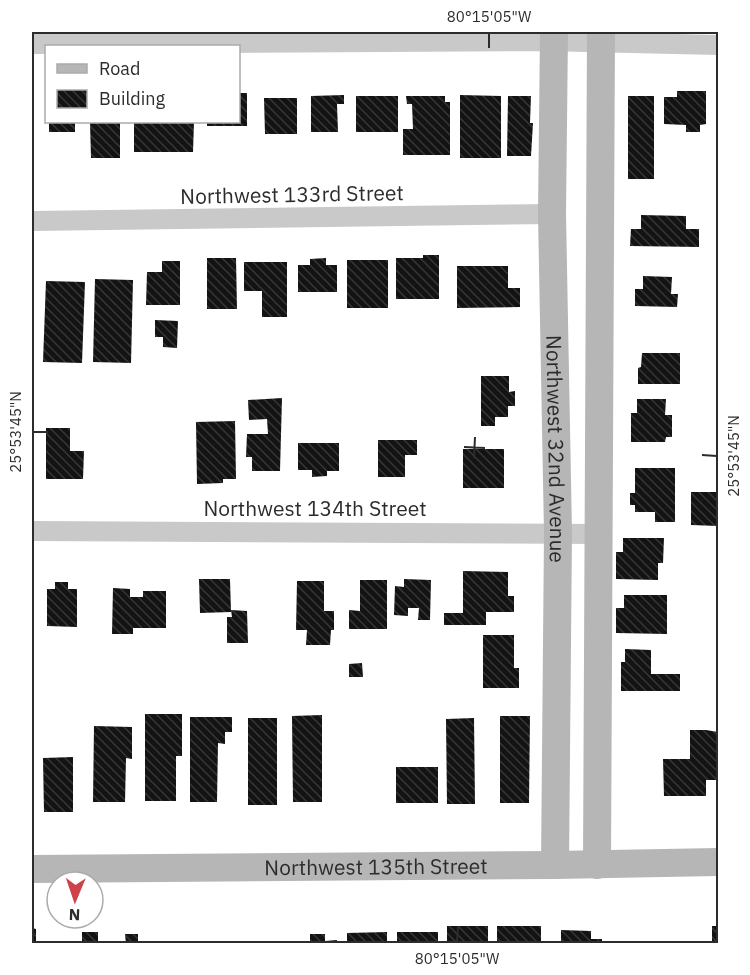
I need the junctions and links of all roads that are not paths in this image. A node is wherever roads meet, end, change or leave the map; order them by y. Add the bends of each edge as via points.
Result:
1 (554, 36) edge
2 (601, 37) edge
3 (32, 44) edge
4 (718, 45) edge
5 (552, 214) junction
6 (32, 221) edge
7 (32, 531) edge
8 (558, 533) junction
9 (599, 534) junction
10 (718, 862) edge
11 (555, 865) junction
12 (597, 865) junction
13 (32, 869) edge

1 - 2 street
1 - 3 street
1 - 5 main road, Northwest 32nd Avenue
2 - 4 street
2 - 9 main road, Northwest 32nd Avenue
5 - 6 street, Northwest 133rd Street
5 - 8 main road, Northwest 32nd Avenue
7 - 8 street, Northwest 134th Street
8 - 9 street, Northwest 134th Street
8 - 11 main road, Northwest 32nd Avenue
9 - 12 main road, Northwest 32nd Avenue
10 - 12 main road, Northwest 135th Street
11 - 12 main road, Northwest 135th Street
11 - 13 main road, Northwest 135th Street

